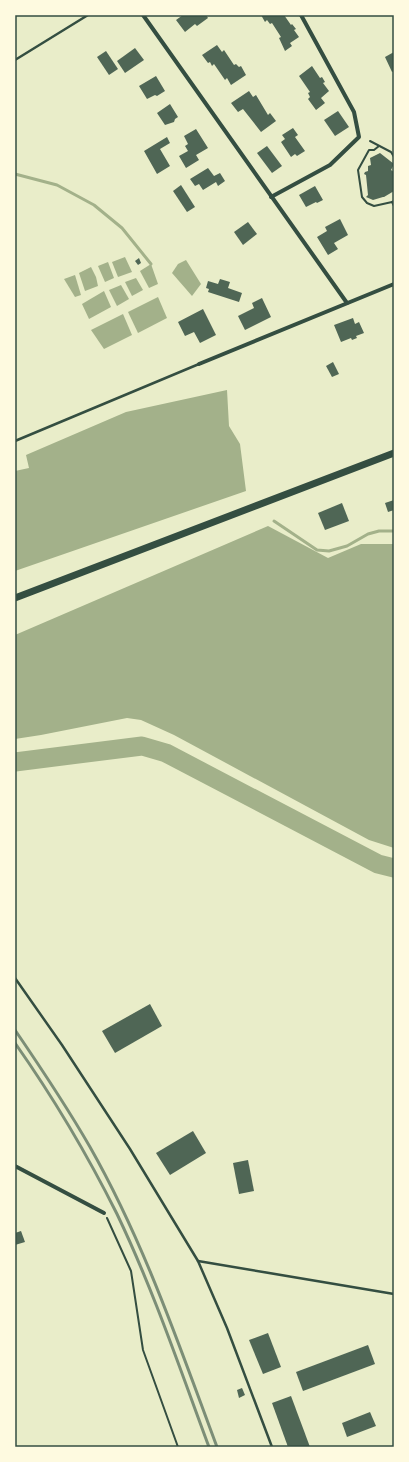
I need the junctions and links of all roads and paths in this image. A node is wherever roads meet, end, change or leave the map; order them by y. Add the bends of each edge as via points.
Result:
1 (88, 15) edge
2 (301, 15) edge
3 (145, 16) edge
4 (15, 60) edge
5 (370, 141) dead end
6 (379, 146) junction
7 (394, 157) edge
8 (271, 197) junction
9 (393, 202) edge
10 (394, 206) edge
11 (394, 284) edge
12 (347, 303) junction
13 (199, 364) joint
14 (15, 441) edge
15 (394, 453) edge
16 (15, 598) edge
17 (15, 978) edge
18 (15, 1166) edge
19 (104, 1213) joint
20 (198, 1261) junction
21 (394, 1294) edge
22 (178, 1447) edge
23 (272, 1447) edge

1 - 4 lane
2 - 8 street via 354,112 359,137 330,165
3 - 8 street
5 - 6 path
6 - 7 path
6 - 9 path via 369,150 358,170 362,197 374,206
8 - 12 street
9 - 10 path
11 - 12 street
12 - 13 street
13 - 14 lane
15 - 16 main road
17 - 20 lane via 130,1149
18 - 19 street
19 - 22 path via 131,1271 143,1350
20 - 21 lane
20 - 23 lane via 227,1328

